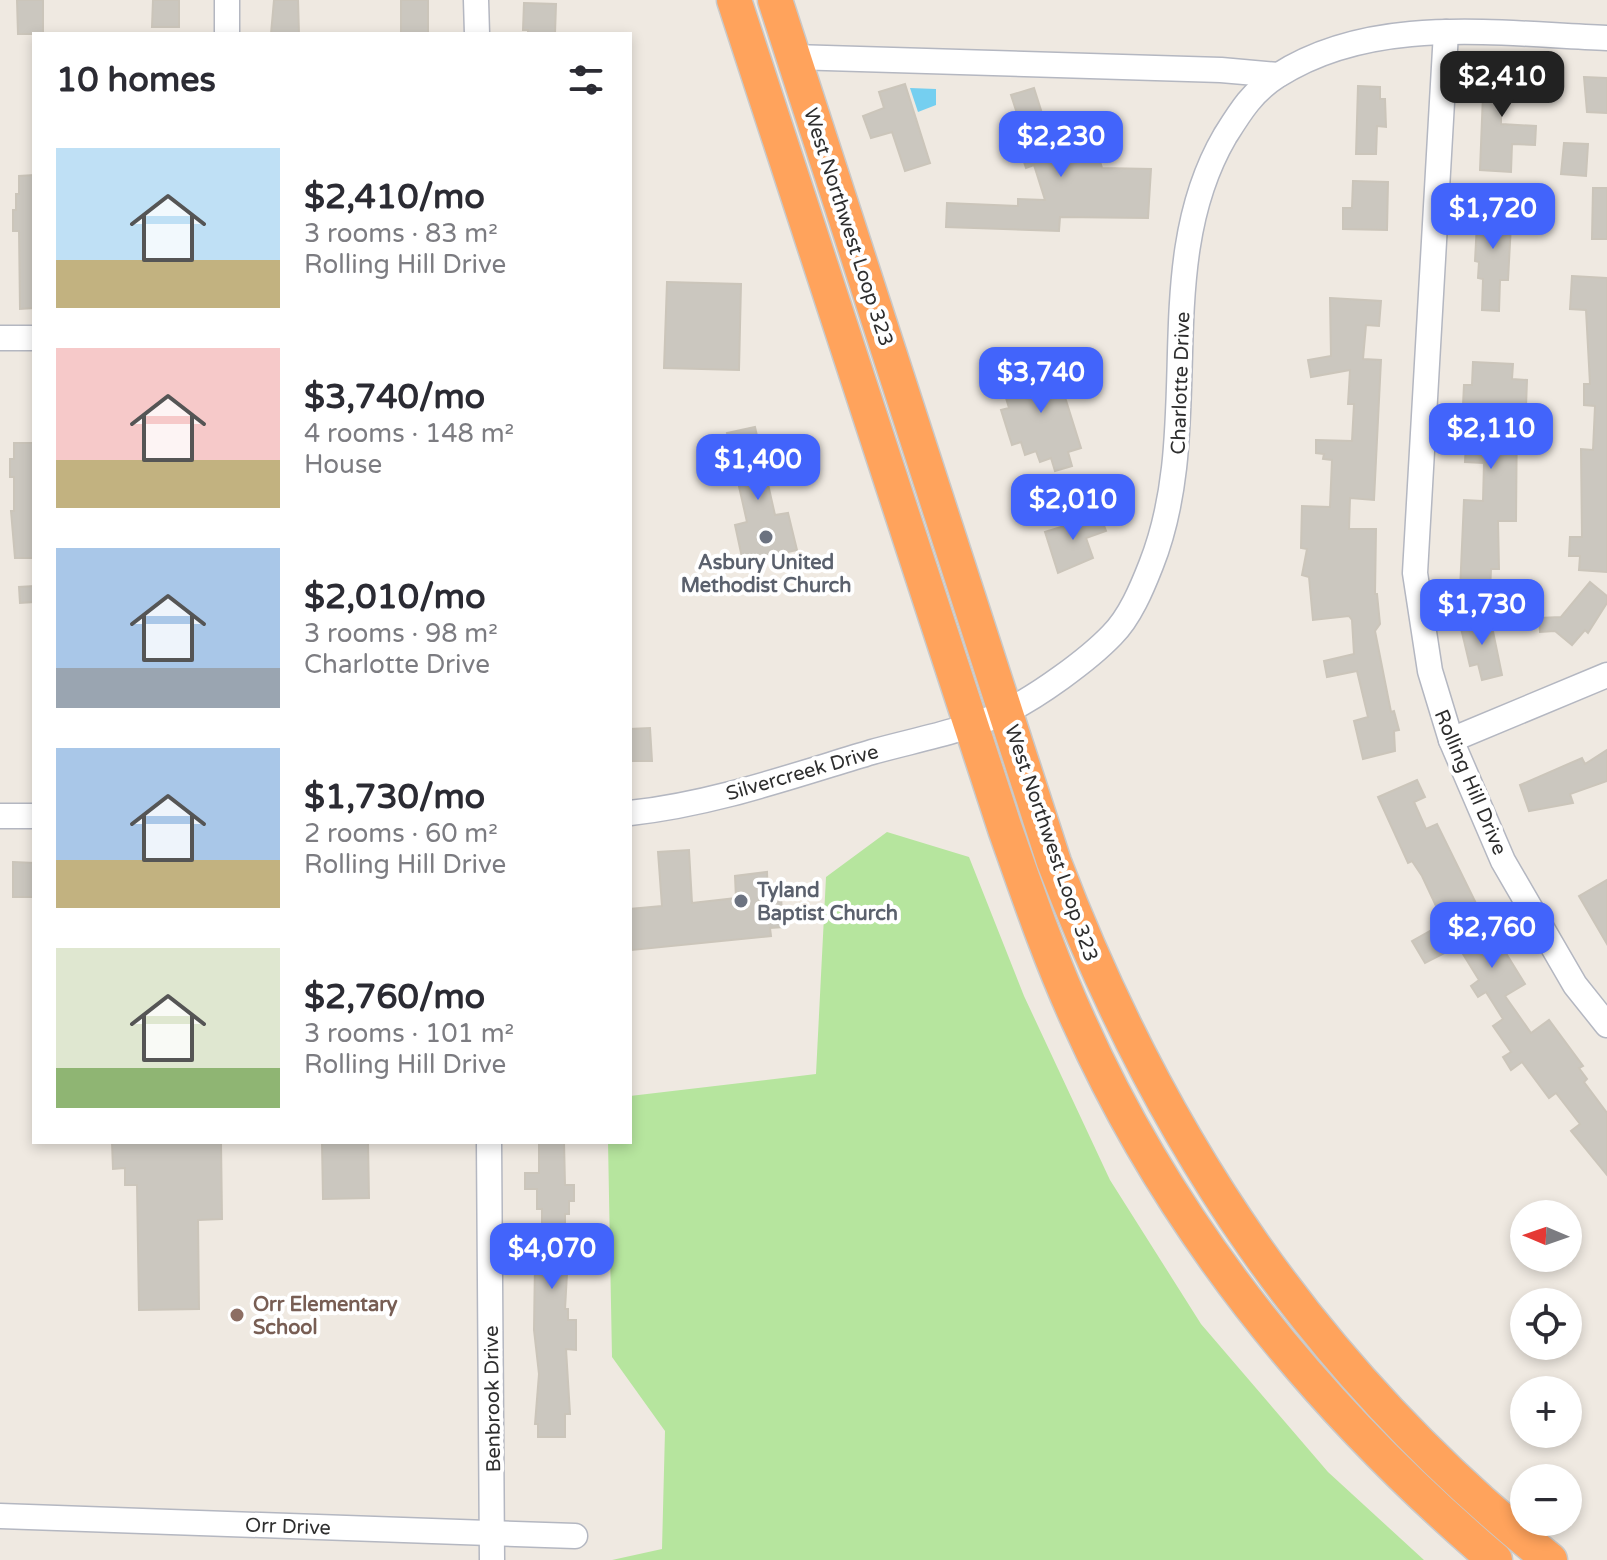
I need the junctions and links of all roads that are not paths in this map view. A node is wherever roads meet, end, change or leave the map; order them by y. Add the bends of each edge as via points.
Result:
1 (227, 0) edge
2 (476, 0) edge
3 (734, 0) edge
4 (752, 0) edge
5 (775, 0) edge
6 (227, 32) edge
7 (477, 32) edge
8 (1446, 32) junction
9 (1607, 38) edge
10 (793, 57) junction
11 (1278, 75) junction
12 (0, 338) edge
13 (32, 338) edge
14 (1607, 675) edge
15 (1006, 712) junction
16 (972, 723) junction
17 (1451, 740) junction
18 (632, 813) edge
19 (0, 816) edge
20 (32, 816) edge
21 (1607, 1025) edge
22 (489, 1144) edge
23 (0, 1516) edge
24 (493, 1534) junction
25 (575, 1536) dead end
26 (492, 1560) edge
27 (1495, 1560) edge
28 (1550, 1560) edge

1 - 6 street
2 - 7 street
3 - 16 highway, West Northwest Loop 323
4 - 10 highway via 769,56
5 - 10 highway, West Northwest Loop 323
8 - 9 street, Charlotte Drive
8 - 11 street, Charlotte Drive via 1364,42 1320,54
8 - 17 street, Rolling Hill Drive via 1415,573 1430,671
10 - 11 street
10 - 15 highway, West Northwest Loop 323
11 - 15 street, Charlotte Drive via 1242,106 1210,162 1194,205 1187,241 1178,457 1160,542 1141,590 1115,633 1080,664
12 - 13 street
14 - 17 street
15 - 16 street, Charlotte Drive
15 - 28 highway, West Northwest Loop 323 via 1054,862 1101,980 1155,1091 1197,1162 1292,1300 1381,1405
16 - 18 street, Silvercreek Drive via 736,792
16 - 27 highway, West Northwest Loop 323 via 1041,932 1079,1023 1175,1198 1292,1360 1368,1444
17 - 21 street, Rolling Hill Drive via 1511,874 1575,985
19 - 20 street
22 - 24 street, Benbrook Drive
23 - 24 street, Orr Drive
24 - 25 street, Orr Drive
24 - 26 street, Benbrook Drive

